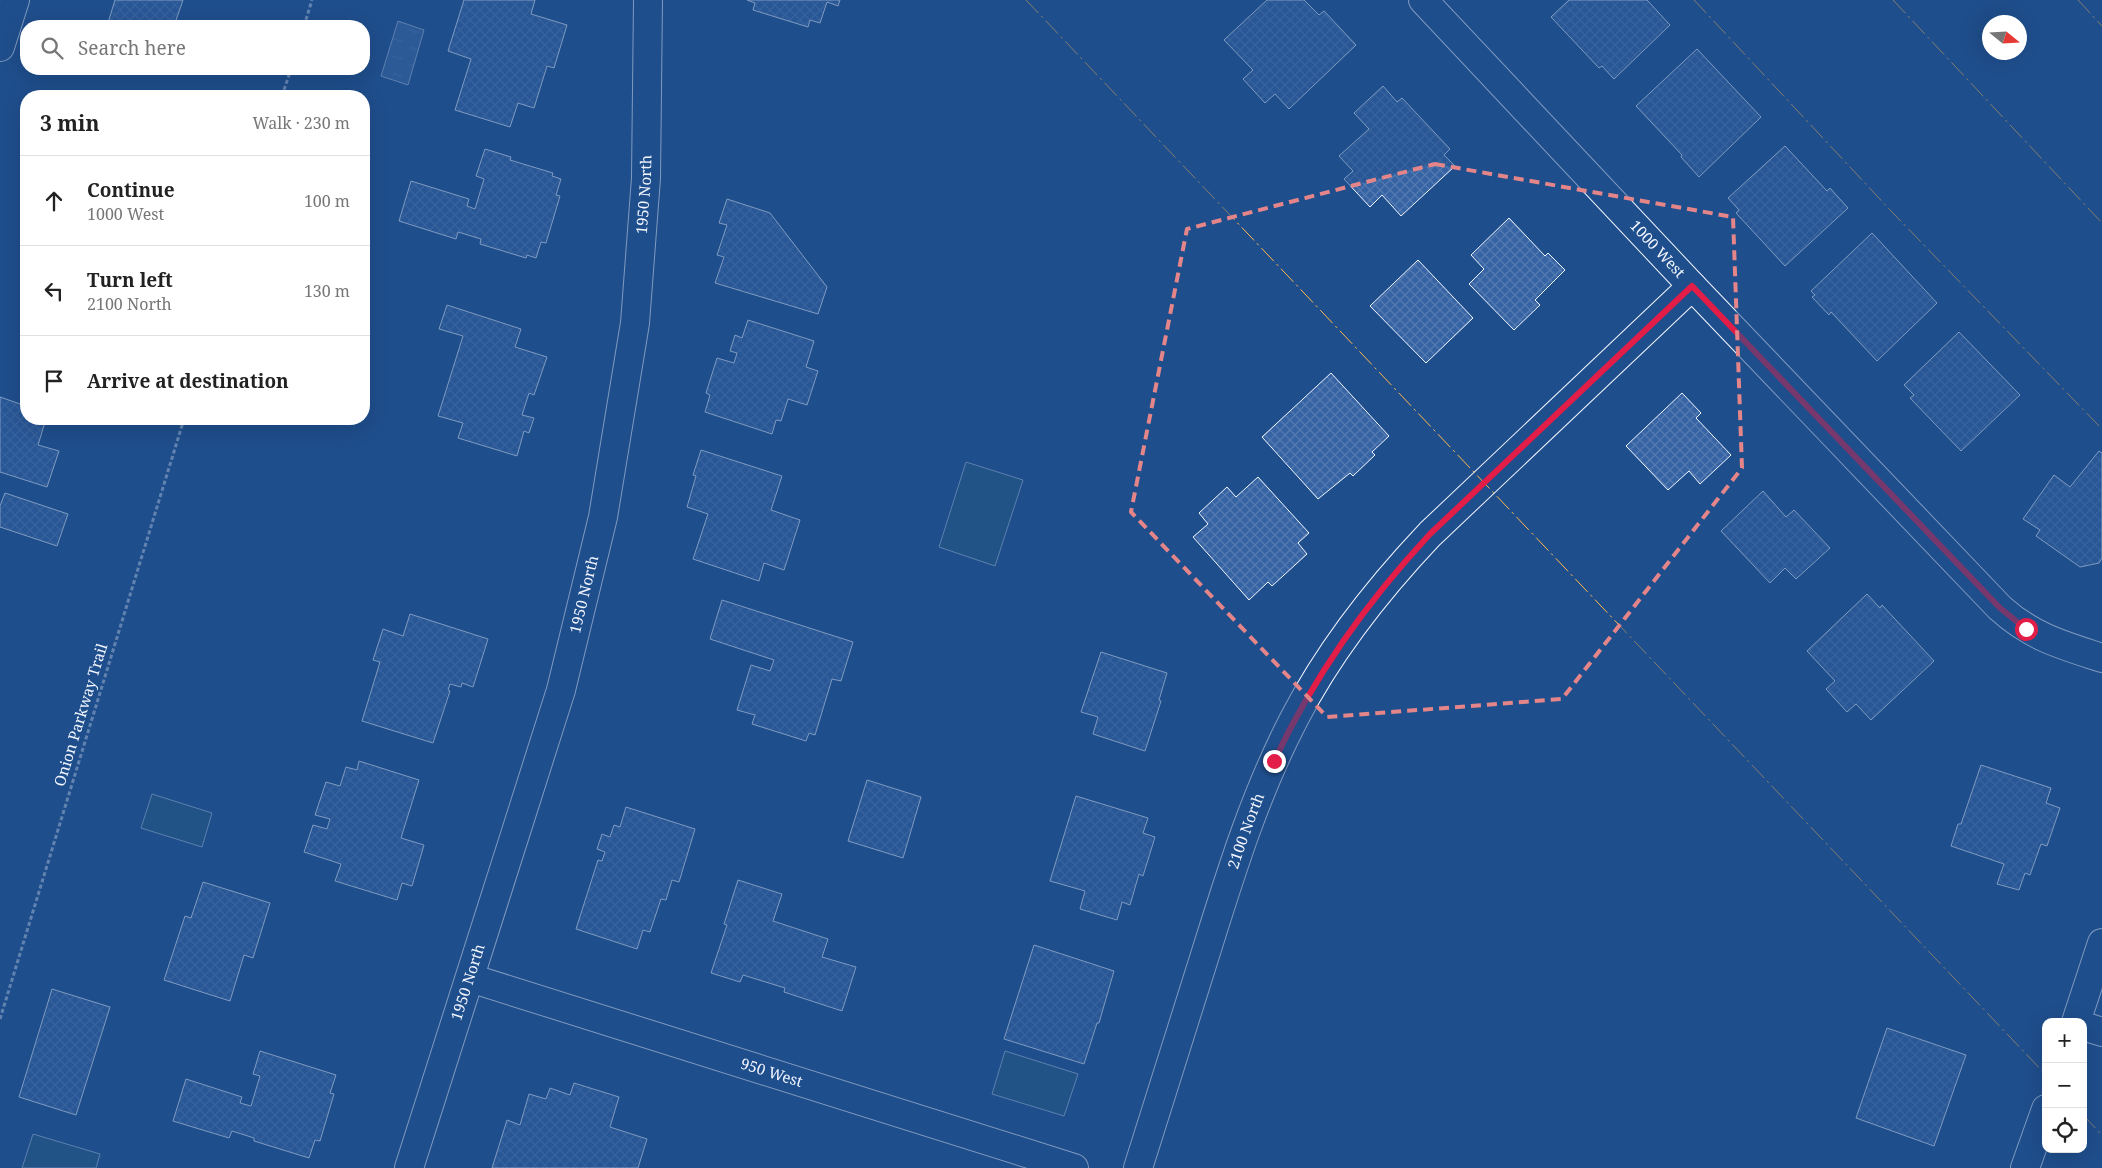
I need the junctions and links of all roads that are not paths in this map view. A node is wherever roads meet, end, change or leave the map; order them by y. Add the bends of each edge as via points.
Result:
1 (15, 0) edge
2 (648, 0) edge
3 (1423, 0) edge
4 (0, 47) edge
5 (1692, 286) junction
6 (2102, 658) edge
7 (2102, 943) edge
8 (470, 978) junction
9 (2077, 1018) edge
10 (2087, 1027) edge
11 (2102, 1032) edge
12 (2042, 1119) edge
13 (409, 1168) edge
14 (1074, 1168) edge
15 (1138, 1168) edge
16 (2025, 1168) edge

1 - 4 street
2 - 8 street, 1950 North via 646,178 635,323 603,517 561,690
3 - 5 street, 1000 West
5 - 6 street, 1000 West via 2006,614 2040,636
5 - 15 street, 2100 North via 1430,534 1369,604 1316,679 1274,761 1239,846
7 - 9 street
8 - 13 street, 1950 North
8 - 14 street, 950 West
10 - 11 street
12 - 16 street

